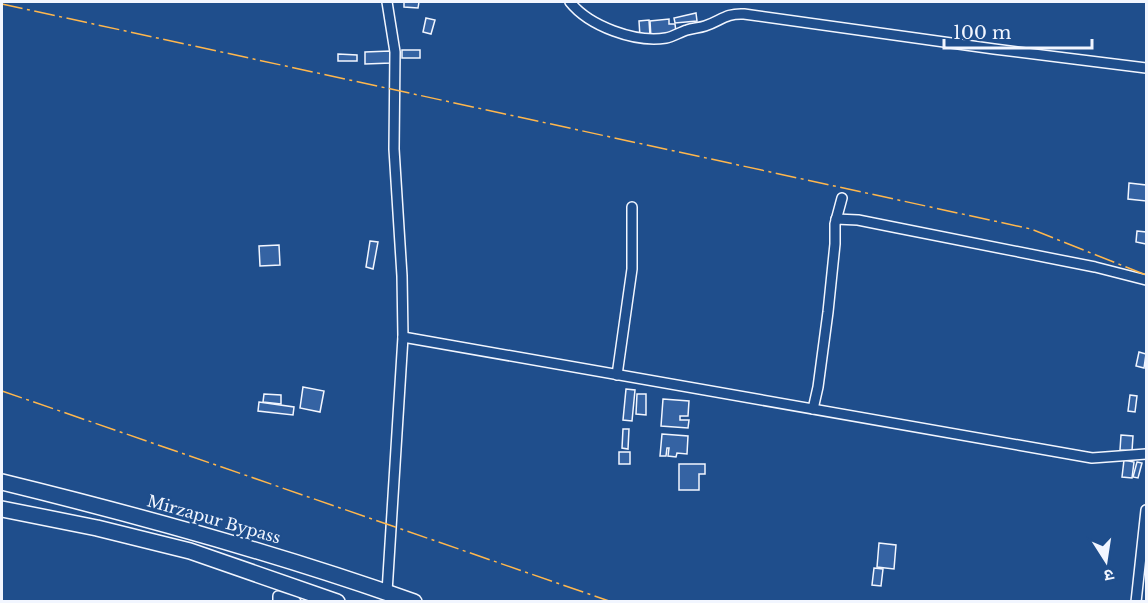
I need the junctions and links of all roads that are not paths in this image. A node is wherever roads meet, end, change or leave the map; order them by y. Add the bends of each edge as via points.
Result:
1 (387, 2) edge
2 (570, 2) edge
3 (1146, 68) edge
4 (842, 198) dead end
5 (632, 207) dead end
6 (836, 219) junction
7 (1146, 280) edge
8 (403, 337) junction
9 (617, 375) junction
10 (813, 409) junction
11 (1146, 454) edge
12 (2, 482) edge
13 (2, 509) edge
14 (1146, 510) edge
15 (387, 592) junction
16 (1140, 597) edge
17 (278, 602) edge
18 (296, 602) edge
19 (337, 602) edge
20 (414, 602) edge

1 - 8 street via 395,52 394,149
2 - 3 street via 595,23 644,39 667,38 708,26 729,15 744,14
4 - 6 street
5 - 9 street via 632,269
6 - 7 street via 858,220
6 - 10 street via 828,312
8 - 9 street
8 - 15 street
9 - 10 street
10 - 11 street via 1092,458
12 - 15 highway, Mirzapur Bypass via 126,512
13 - 19 highway via 190,551
14 - 16 street
15 - 20 highway, Mirzapur Bypass
17 - 18 street via 278,596

